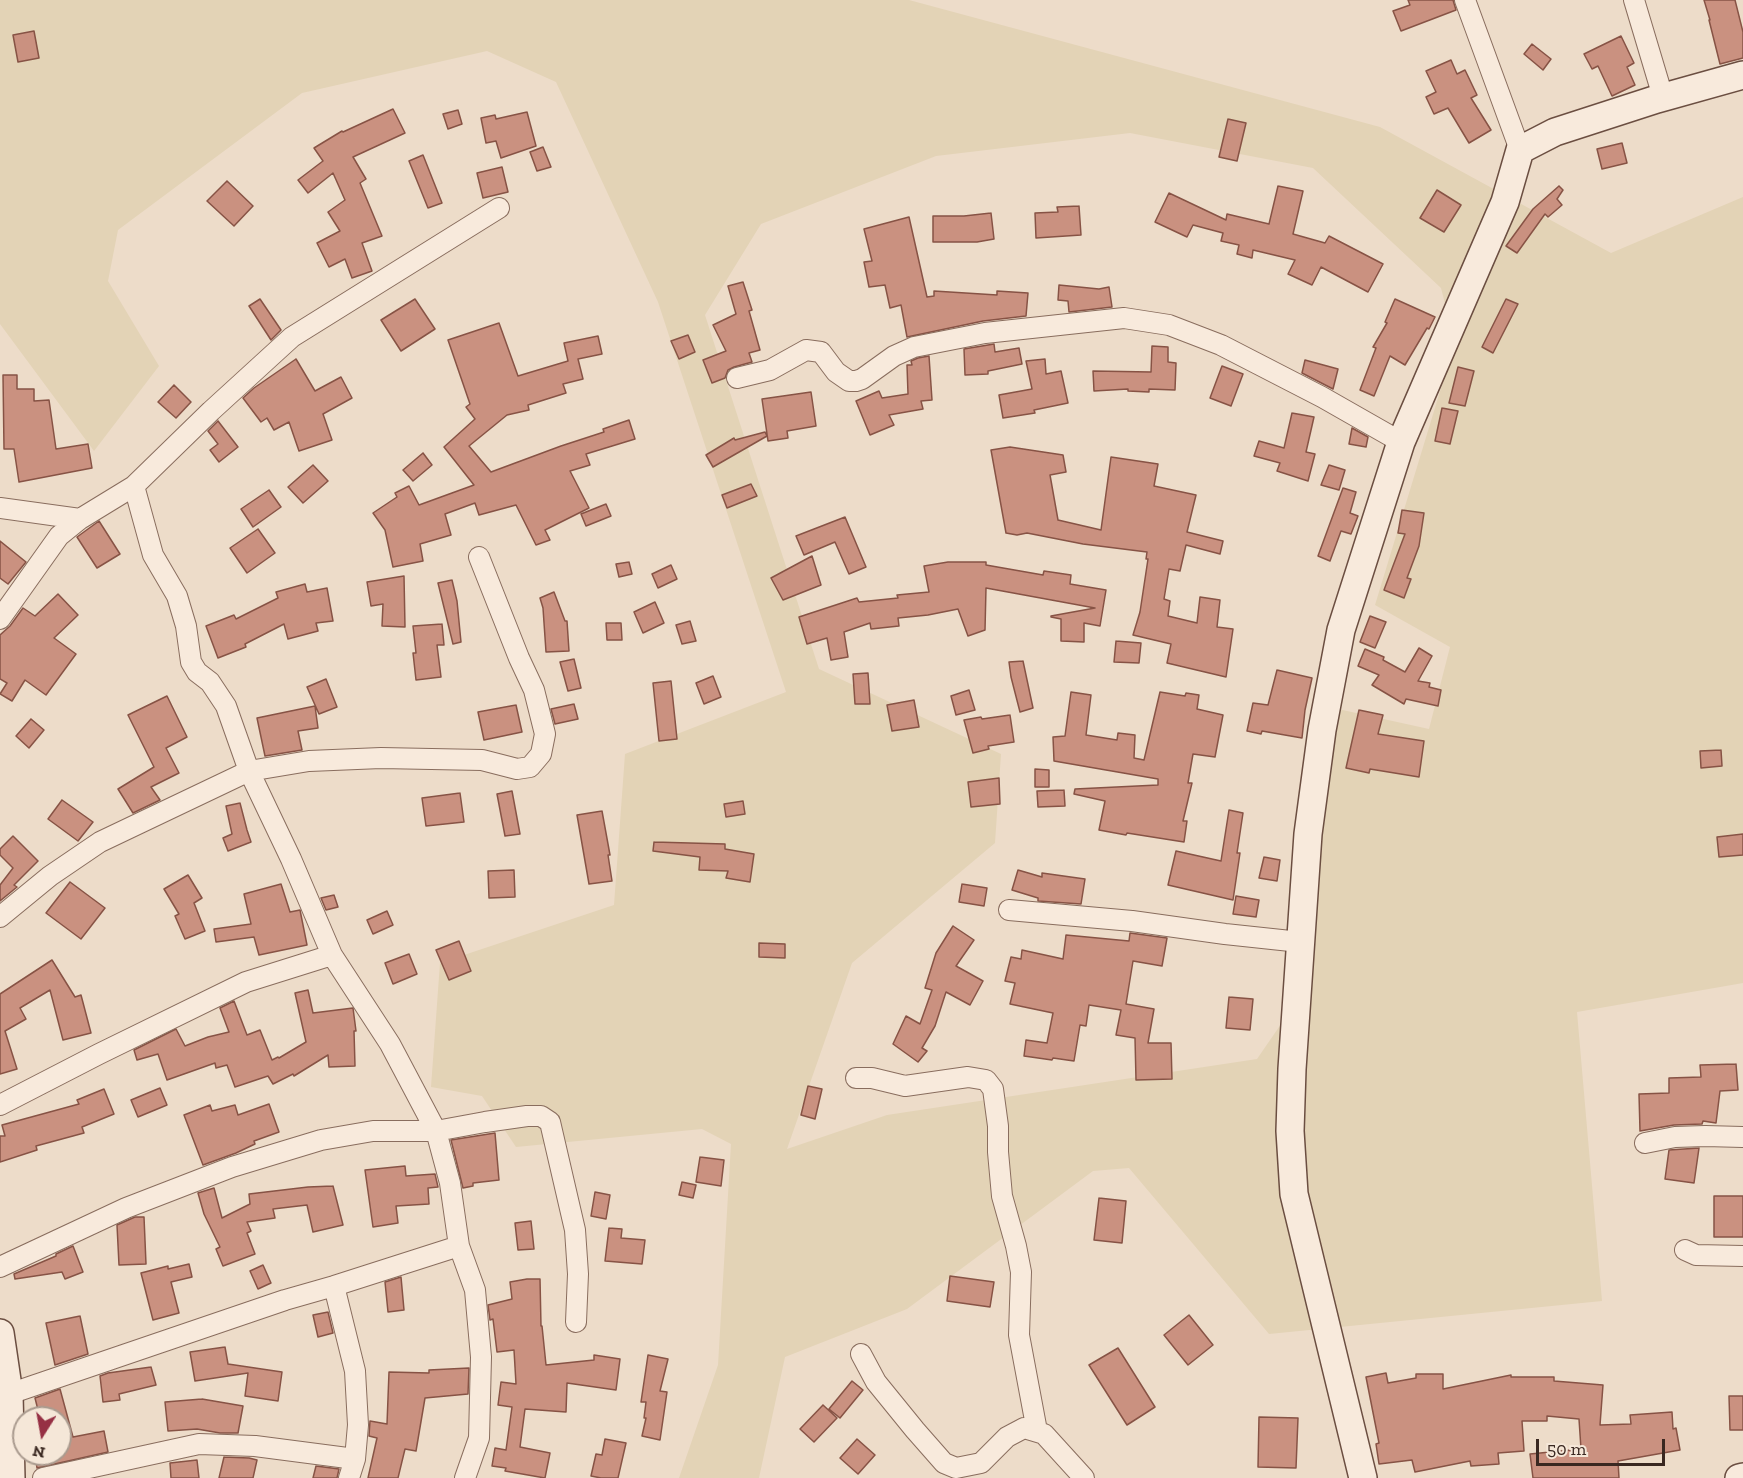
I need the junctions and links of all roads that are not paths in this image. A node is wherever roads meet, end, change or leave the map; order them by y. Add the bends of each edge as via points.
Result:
1 (1465, 0) edge
2 (1634, 0) edge
3 (1743, 75) edge
4 (1663, 97) junction
5 (1520, 150) junction
6 (499, 208) dead end
7 (737, 378) dead end
8 (1401, 442) junction
9 (134, 486) junction
10 (0, 508) edge
11 (80, 519) junction
12 (479, 556) dead end
13 (0, 619) edge
14 (249, 771) junction
15 (1009, 910) dead end
16 (0, 917) edge
17 (1300, 942) junction
18 (332, 955) junction
19 (856, 1078) dead end
20 (0, 1106) edge
21 (436, 1131) junction
22 (1743, 1137) edge
23 (1645, 1143) dead end
24 (459, 1246) junction
25 (1685, 1250) dead end
26 (1743, 1256) edge
27 (0, 1267) edge
28 (334, 1286) junction
29 (576, 1322) dead end
30 (0, 1333) edge
31 (861, 1354) dead end
32 (9, 1394) junction
33 (1037, 1431) junction
34 (352, 1468) edge
35 (11, 1478) edge
36 (43, 1478) edge
37 (465, 1478) edge
38 (1084, 1478) edge
39 (1363, 1478) edge

1 - 5 street
2 - 4 street
3 - 4 street
4 - 5 street via 1555,132
5 - 8 street via 1505,202
6 - 9 street via 292,337
7 - 8 street via 770,370 807,350 821,352 836,372 856,381 914,347 985,333 1124,318 1169,325 1221,345
8 - 17 street via 1341,630 1309,822
9 - 11 street
9 - 14 street via 153,555 177,596 191,662 226,706
10 - 11 street
11 - 13 street via 59,536
12 - 14 street via 534,690 545,734 541,754 530,767 517,769 482,760 381,758 309,760
14 - 16 street via 100,842
14 - 18 street
15 - 17 street
17 - 39 street via 1290,1131 1294,1194
18 - 20 street via 246,982
18 - 21 street via 390,1044
19 - 33 street via 906,1086 968,1077 986,1080 993,1089 1002,1196 1021,1272 1019,1335
21 - 24 street via 450,1183
21 - 27 street via 372,1131 321,1140 232,1167 126,1208
21 - 29 street via 527,1116 541,1116 550,1122 575,1230
22 - 23 street via 1675,1137
24 - 28 street
24 - 37 street via 475,1290 481,1357 479,1438
25 - 26 street via 1696,1255
28 - 32 street
28 - 34 street via 356,1371 358,1425
30 - 32 street
31 - 33 street via 876,1382 944,1463 956,1468 981,1463 1007,1437 1024,1428
32 - 35 street
33 - 38 street
34 - 36 street via 255,1446 199,1444

